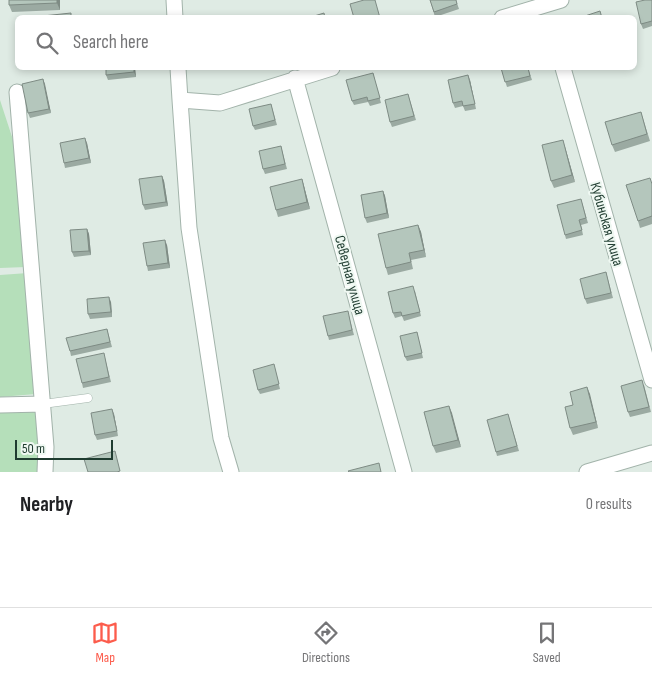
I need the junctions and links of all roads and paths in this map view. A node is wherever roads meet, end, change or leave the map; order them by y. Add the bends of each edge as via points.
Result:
1 (174, 0) edge
2 (561, 0) edge
3 (547, 11) edge
4 (175, 15) edge
5 (521, 15) edge
6 (178, 70) edge
7 (325, 70) edge
8 (564, 70) edge
9 (295, 78) junction
10 (17, 92) dead end
11 (180, 100) junction
12 (652, 380) edge
13 (88, 398) dead end
14 (43, 404) junction
15 (0, 405) edge
16 (652, 453) edge
17 (45, 472) edge
18 (231, 472) edge
19 (404, 472) edge
20 (587, 472) edge

1 - 4 street
2 - 3 street
3 - 5 street
6 - 11 street
7 - 9 street
8 - 12 street, Кубинская улица
9 - 11 street via 220,103
9 - 19 street, Северная улица
10 - 14 street
11 - 18 street via 189,228 222,438
13 - 14 lane
14 - 15 street
14 - 17 street
16 - 20 street

